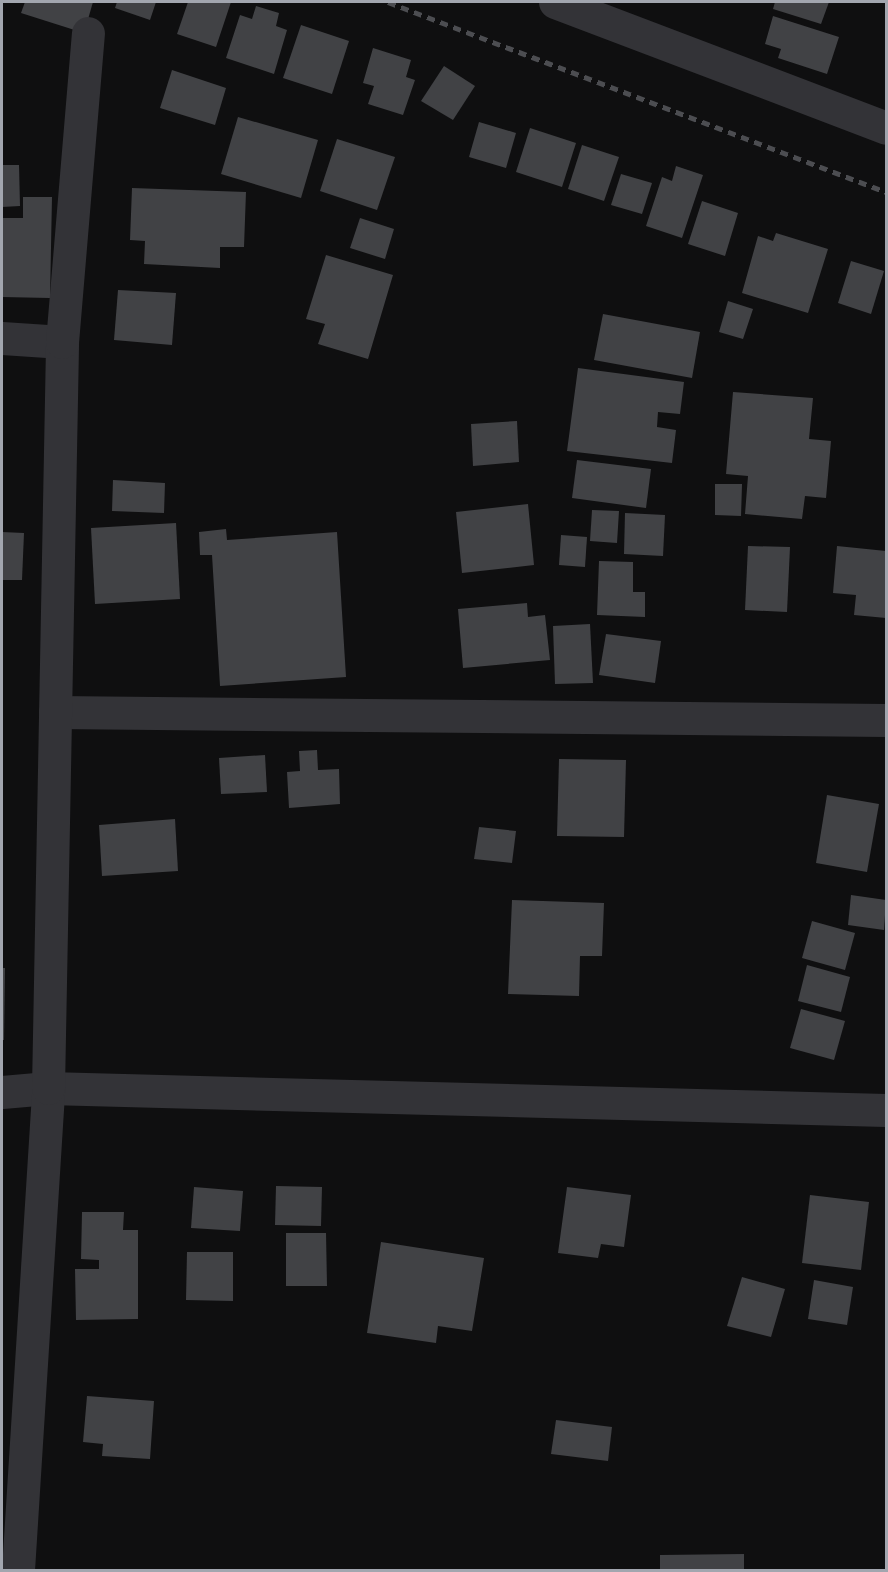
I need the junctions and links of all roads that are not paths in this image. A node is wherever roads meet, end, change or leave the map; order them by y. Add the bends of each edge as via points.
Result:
1 (555, 2) edge
2 (88, 33) dead end
3 (886, 128) edge
4 (2, 338) edge
5 (62, 342) junction
6 (55, 712) junction
7 (886, 720) edge
8 (48, 1088) junction
9 (2, 1092) edge
10 (886, 1110) edge
11 (12, 1483) edge
12 (18, 1570) edge

1 - 3 street
2 - 5 street
4 - 5 street
5 - 6 street
6 - 7 street
6 - 8 street
8 - 9 street
8 - 10 street
8 - 11 street
11 - 12 street

